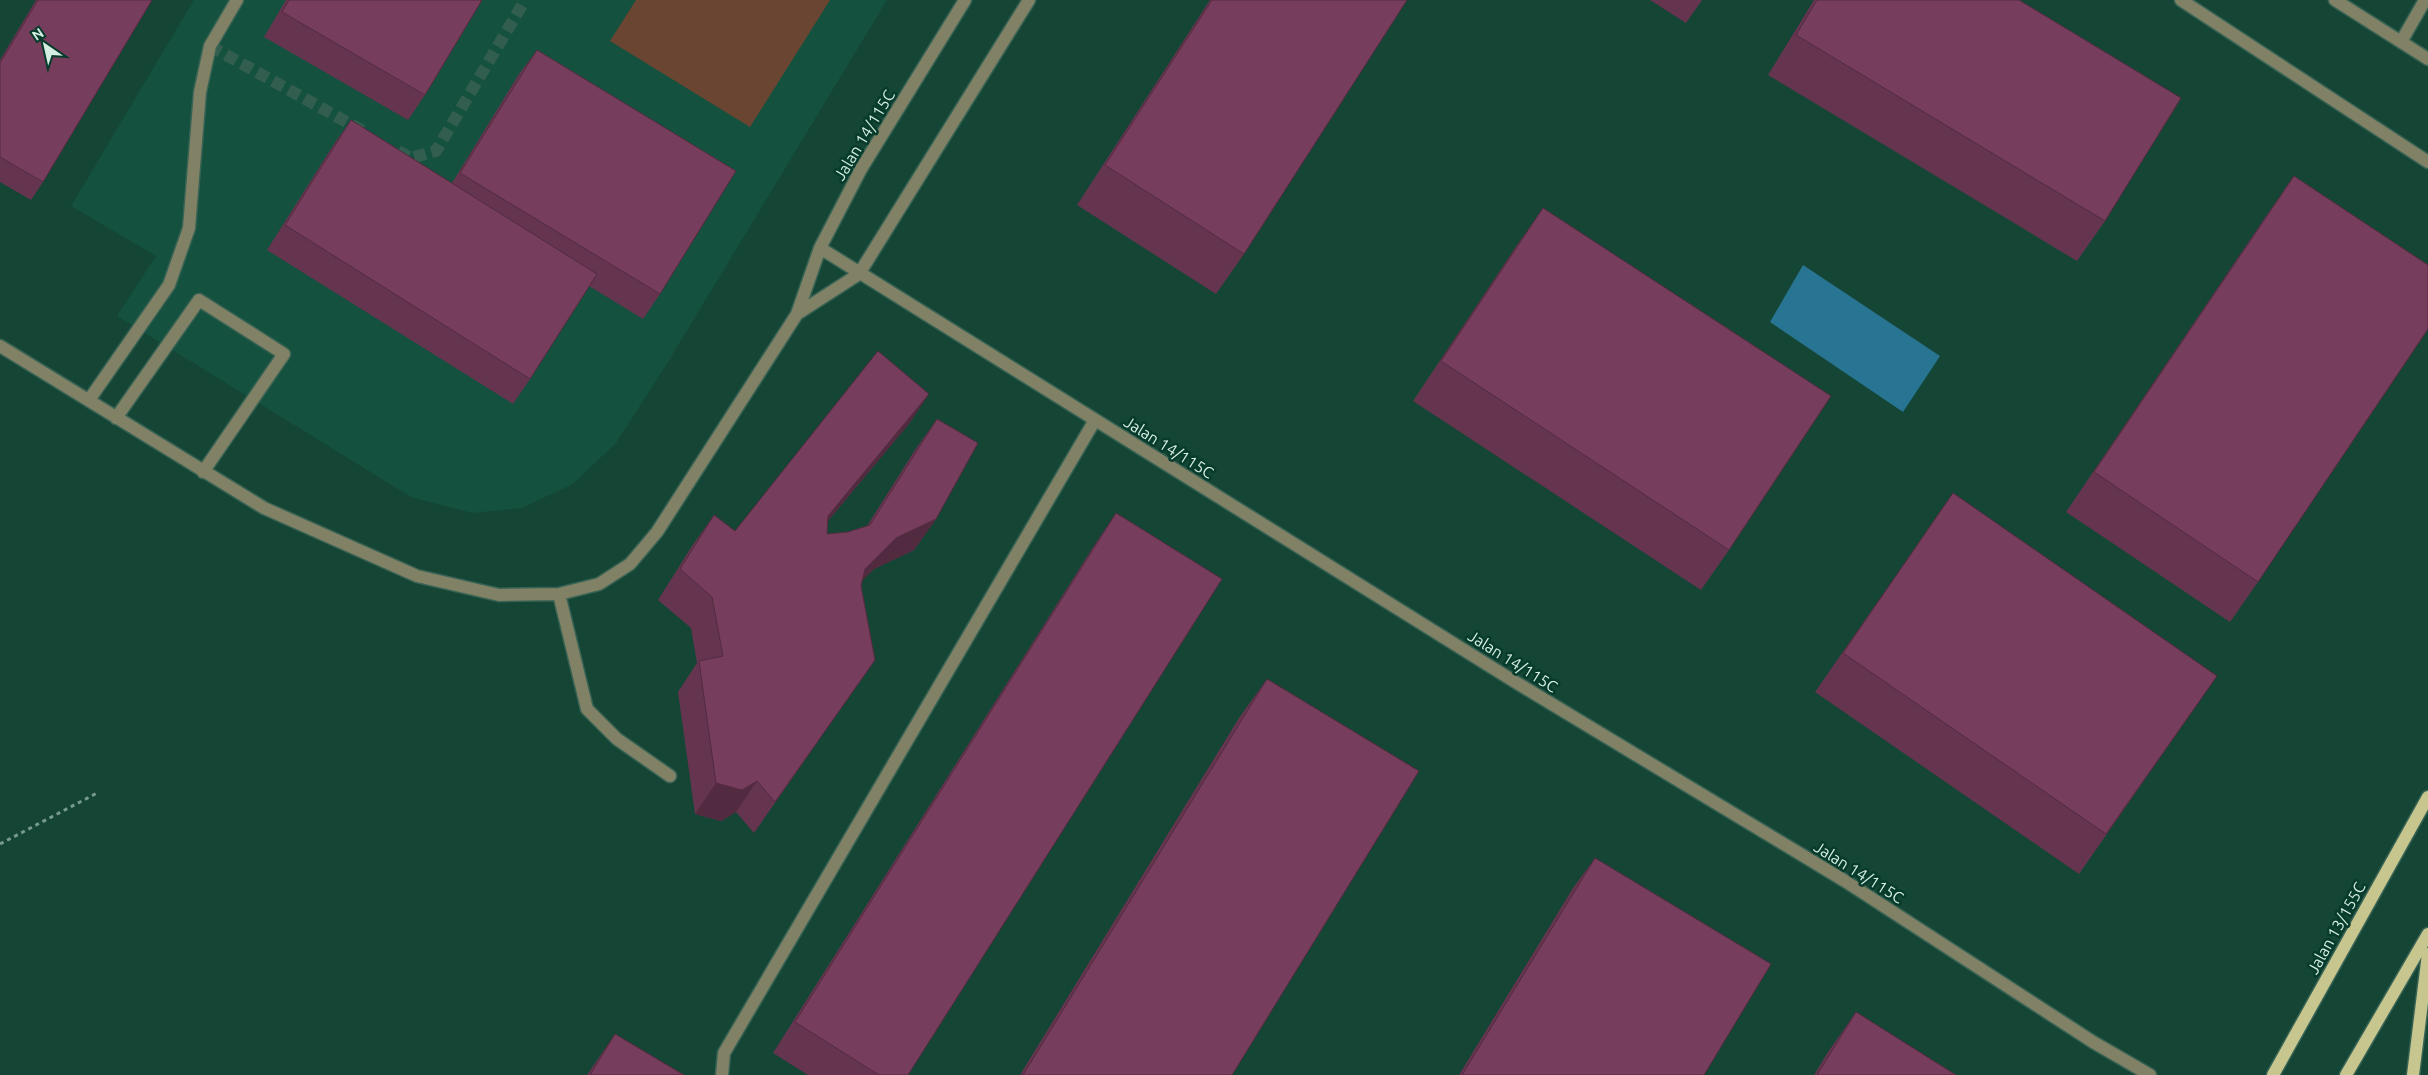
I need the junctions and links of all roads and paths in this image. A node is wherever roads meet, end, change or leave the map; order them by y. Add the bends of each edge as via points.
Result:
1 (237, 0) edge
2 (965, 0) edge
3 (1029, 0) edge
4 (2181, 0) edge
5 (2335, 0) edge
6 (2424, 0) edge
7 (2401, 42) junction
8 (2428, 59) edge
9 (2428, 162) edge
10 (820, 248) junction
11 (859, 274) junction
12 (797, 314) junction
13 (0, 346) edge
14 (89, 400) junction
15 (116, 418) junction
16 (1095, 420) junction
17 (203, 472) junction
18 (559, 594) junction
19 (670, 776) dead end
20 (99, 792) dead end
21 (2428, 798) edge
22 (0, 844) edge
23 (2428, 934) edge
24 (2428, 954) edge
25 (722, 1075) edge
26 (2150, 1075) edge
27 (2273, 1075) edge
28 (2346, 1075) edge
29 (2413, 1075) edge

1 - 14 street via 210,46 200,92 189,228 170,285
2 - 10 street, Jalan 14/115C via 861,169
3 - 11 street
4 - 9 street
5 - 7 street
6 - 7 street
7 - 8 street
10 - 11 street, Jalan 14/115C
10 - 12 street
11 - 12 street
11 - 16 street, Jalan 14/115C
12 - 18 street via 657,532 630,564 599,584
13 - 14 street
14 - 15 street
15 - 17 street
15 - 17 street via 199,300 284,354
16 - 25 street via 724,1053
16 - 26 street, Jalan 14/115C via 1520,685 1845,881 2093,1042
17 - 18 street via 264,508 417,576 499,595
18 - 19 street via 587,709 618,739
20 - 22 path
21 - 27 main road, Jalan 13/155C
23 - 28 main road
24 - 29 main road

